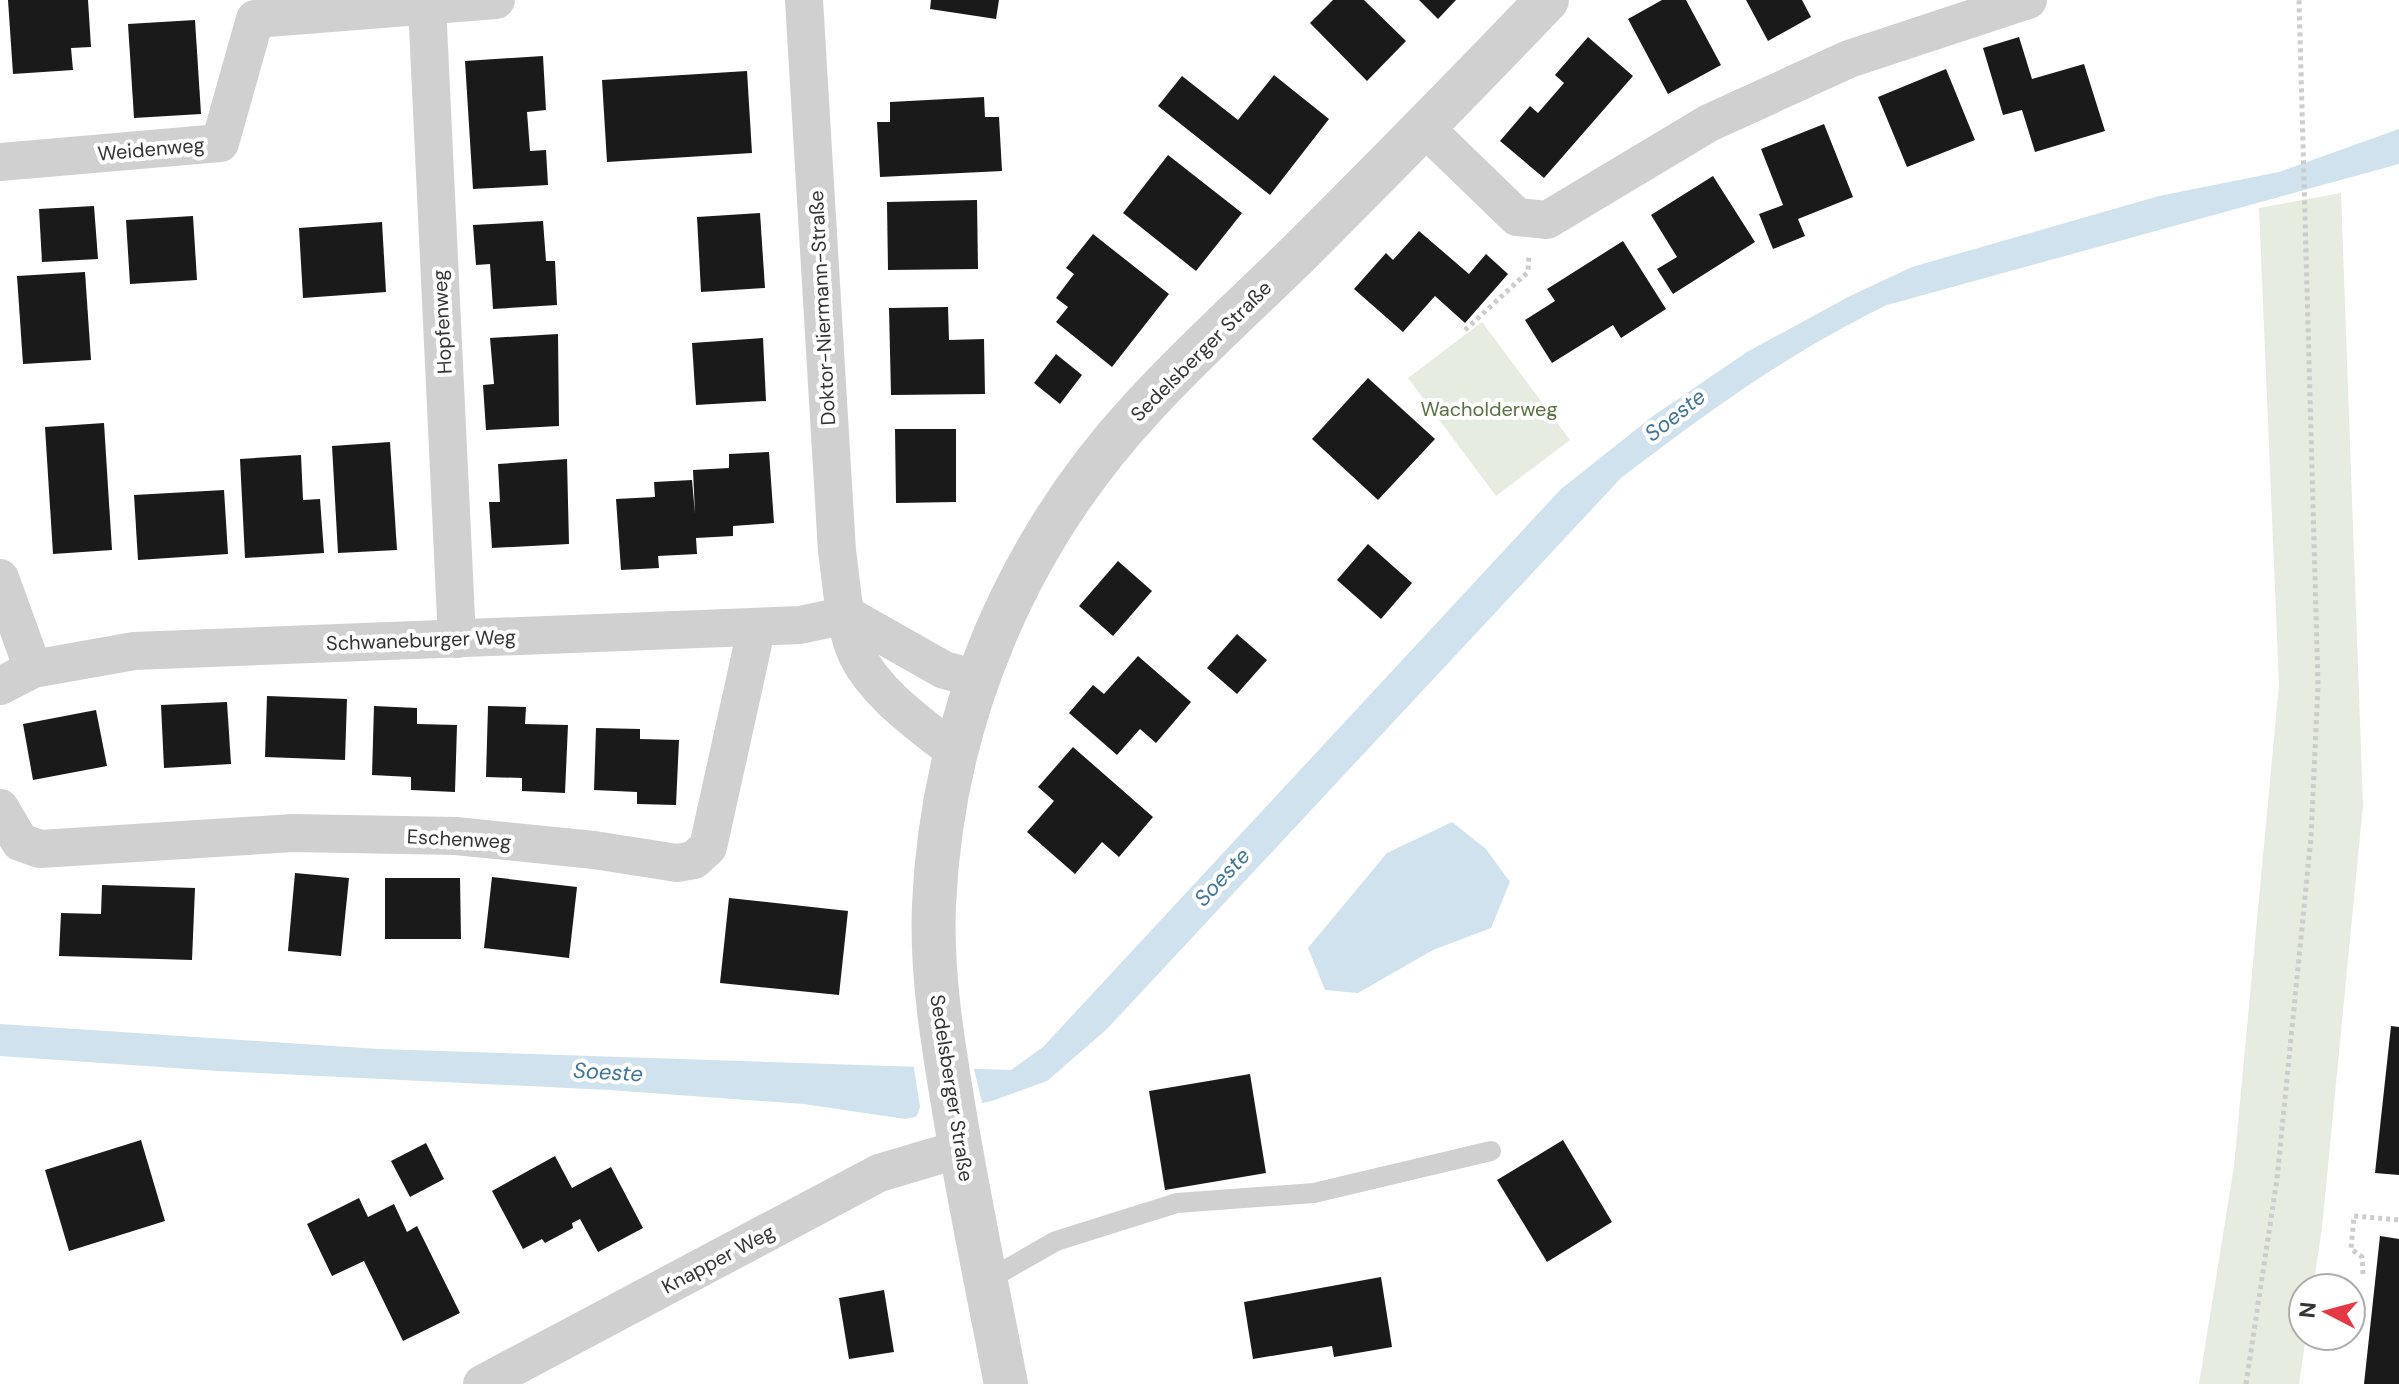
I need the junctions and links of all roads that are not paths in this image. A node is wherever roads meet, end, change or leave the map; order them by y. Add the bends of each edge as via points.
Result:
1 (496, 0) edge
2 (804, 0) edge
3 (1547, 0) edge
4 (2028, 0) edge
5 (427, 5) junction
6 (1425, 128) junction
7 (0, 162) edge
8 (0, 578) edge
9 (847, 615) junction
10 (753, 627) junction
11 (457, 639) junction
12 (16, 678) edge
13 (978, 679) junction
14 (954, 751) junction
15 (0, 808) edge
16 (959, 1138) junction
17 (1491, 1151) dead end
18 (986, 1281) junction
19 (482, 1384) edge
20 (1006, 1384) edge

1 - 5 street, Weidenweg
2 - 9 street, Doktor-Niermann-Straße via 837,551
3 - 6 street, Sedelsberger Straße
4 - 6 street via 1849,59 1709,123 1547,220 1517,217
5 - 7 street, Weidenweg via 255,19 220,143
5 - 11 street, Hopfenweg
6 - 13 street, Sedelsberger Straße via 1141,409 1062,511 1010,600
8 - 12 street
9 - 10 street, Schwaneburger Weg
9 - 13 street via 944,670
9 - 14 street, Doktor-Niermann-Straße via 857,655 886,693
10 - 11 street, Schwaneburger Weg
10 - 15 street, Eschenweg via 708,847 694,860 677,863 456,836 308,833 40,849 20,842
11 - 12 street, Schwaneburger Weg via 134,651
13 - 14 street, Sedelsberger Straße
14 - 16 street, Sedelsberger Straße via 941,814 934,907 941,1036
16 - 18 street, Sedelsberger Straße
16 - 19 street, Knapper Weg via 879,1173
17 - 18 lane via 1314,1193 1177,1203 1056,1241
18 - 20 street, Sedelsberger Straße

